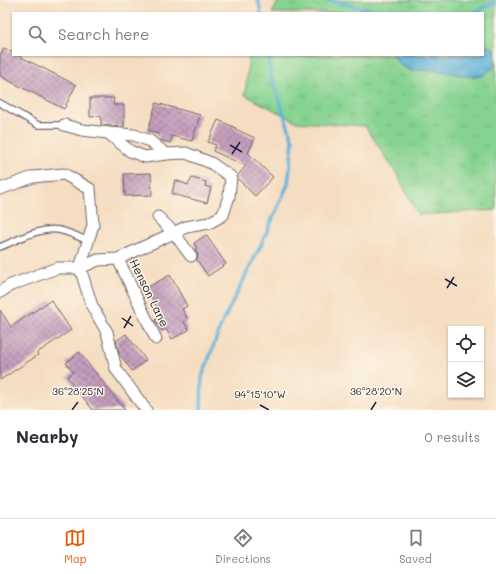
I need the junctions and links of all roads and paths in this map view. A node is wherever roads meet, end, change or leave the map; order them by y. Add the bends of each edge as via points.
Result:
1 (0, 103) edge
2 (64, 125) joint
3 (108, 133) junction
4 (166, 154) junction
5 (0, 189) edge
6 (158, 217) dead end
7 (174, 233) junction
8 (88, 241) junction
9 (0, 247) edge
10 (191, 256) dead end
11 (118, 259) junction
12 (80, 268) junction
13 (0, 292) edge
14 (156, 339) dead end
15 (146, 410) edge

1 - 2 lane via 38,125
2 - 3 street
3 - 4 street via 134,135 150,141
3 - 4 street via 130,151 145,157
4 - 7 street via 186,153 211,163 231,178 223,215 209,224 186,227
5 - 8 street via 33,177 64,174 90,188 93,225
6 - 7 street
7 - 10 street
7 - 11 street
8 - 9 lane via 51,229 41,230
8 - 12 street
11 - 12 street via 98,260
11 - 14 street, Henson Lane
12 - 13 street via 57,268 11,285
12 - 15 street via 92,306 106,332 116,369

